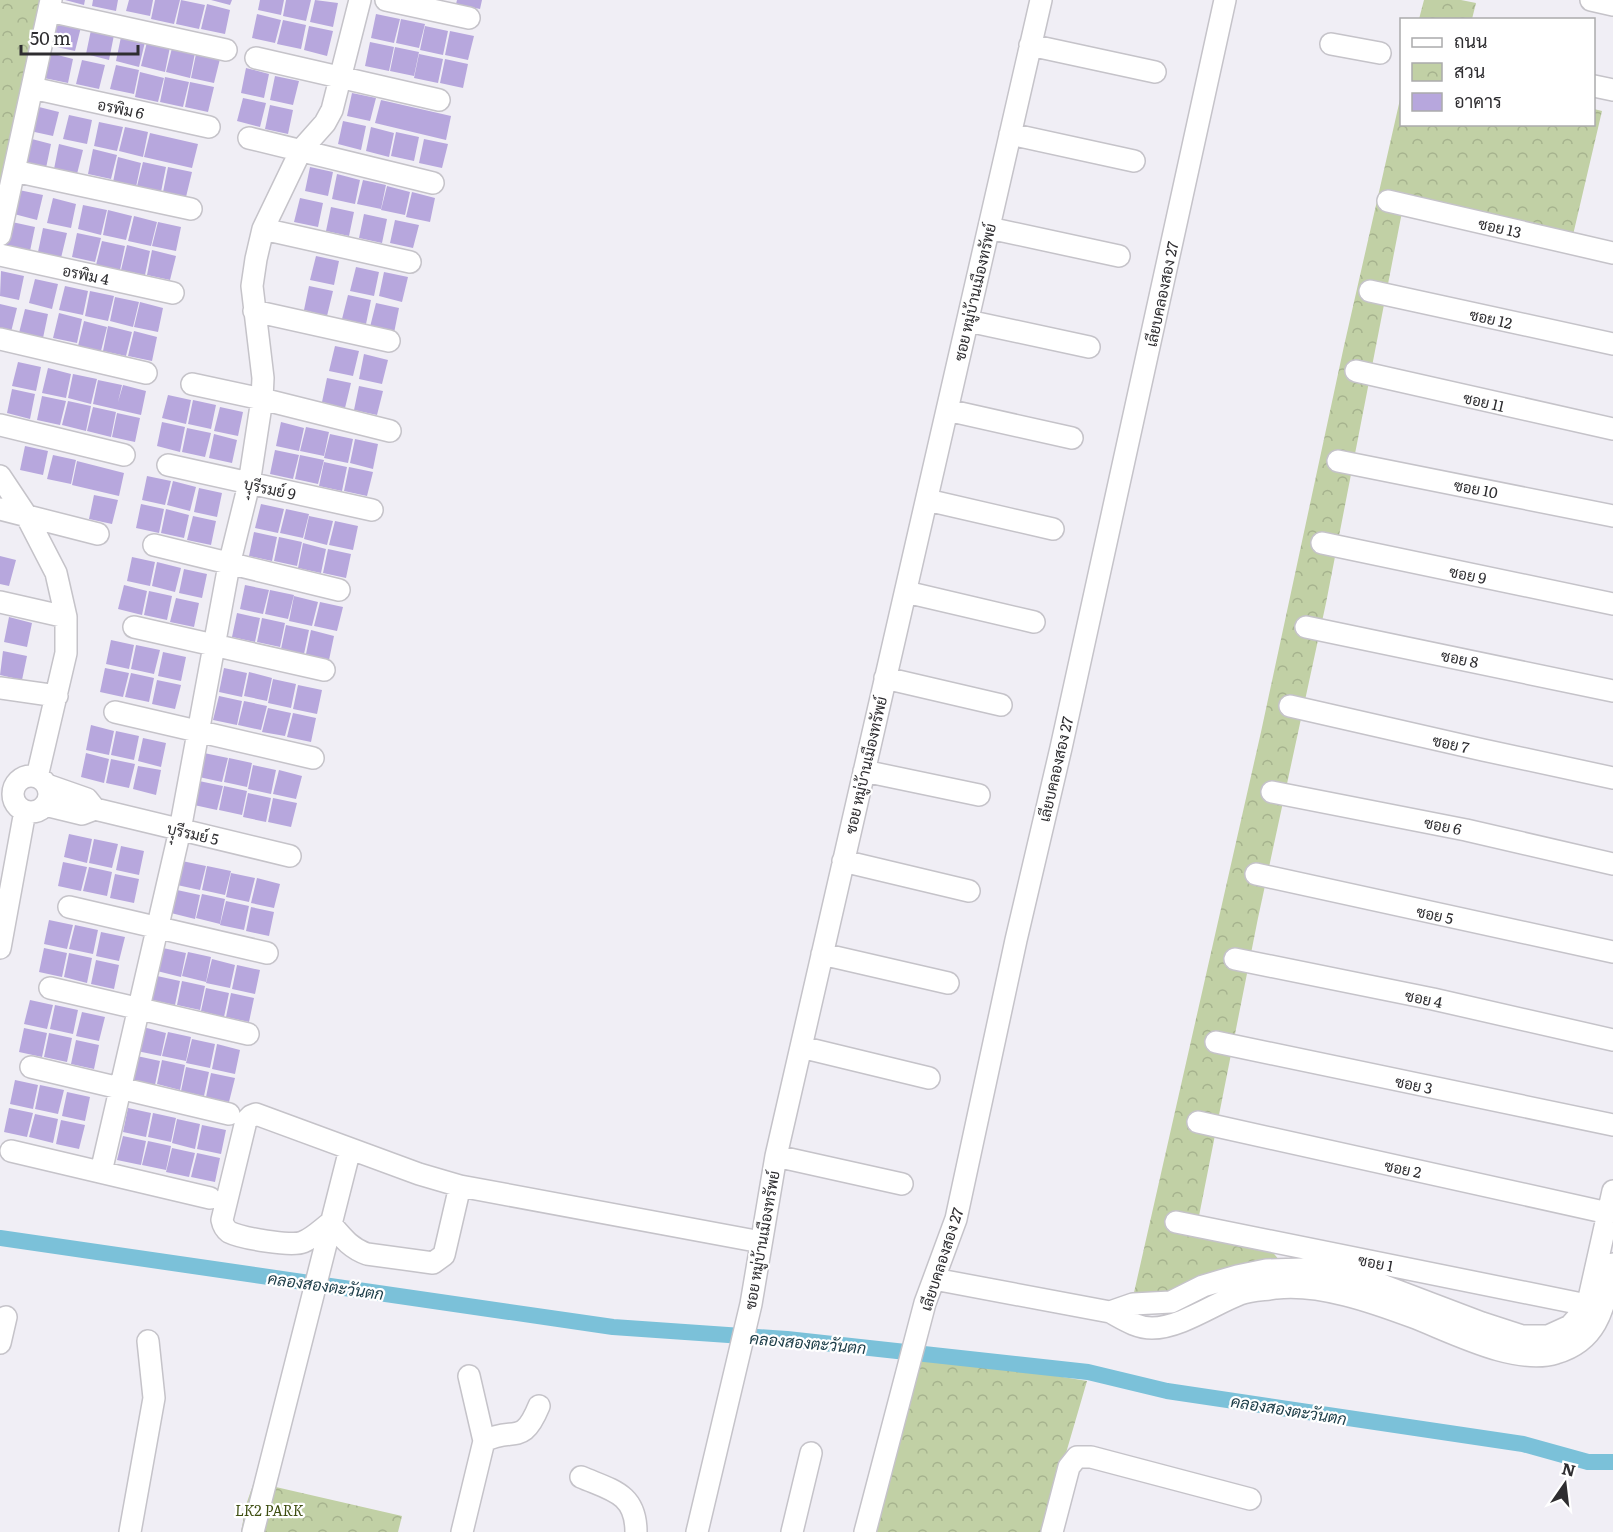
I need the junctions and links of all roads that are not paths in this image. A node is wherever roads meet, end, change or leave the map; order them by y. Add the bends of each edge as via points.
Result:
1 (360, 0) edge
2 (386, 0) edge
3 (1041, 0) edge
4 (1226, 0) edge
5 (1592, 0) edge
6 (1613, 5) edge
7 (50, 6) edge
8 (469, 18) dead end
9 (1331, 44) dead end
10 (1030, 45) junction
11 (226, 50) dead end
12 (1380, 53) dead end
13 (256, 58) dead end
14 (1155, 72) dead end
15 (340, 78) junction
16 (1595, 86) edge
17 (32, 88) junction
18 (1613, 90) edge
19 (439, 99) dead end
20 (209, 127) dead end
21 (1011, 134) junction
22 (249, 138) dead end
23 (301, 150) junction
24 (1134, 161) dead end
25 (14, 171) junction
26 (433, 183) dead end
27 (1388, 201) dead end
28 (191, 209) dead end
29 (989, 228) junction
30 (263, 229) junction
31 (0, 236) edge
32 (1613, 253) edge
33 (0, 255) edge
34 (1119, 256) dead end
35 (410, 262) dead end
36 (1370, 291) dead end
37 (173, 293) dead end
38 (254, 311) junction
39 (968, 321) junction
40 (0, 339) edge
41 (389, 341) dead end
42 (1613, 344) edge
43 (1089, 347) dead end
44 (1356, 371) dead end
45 (146, 373) dead end
46 (192, 384) dead end
47 (262, 399) junction
48 (947, 410) junction
49 (0, 425) edge
50 (1613, 429) edge
51 (390, 431) dead end
52 (1072, 438) dead end
53 (124, 455) dead end
54 (1338, 461) dead end
55 (168, 465) dead end
56 (0, 476) edge
57 (249, 484) junction
58 (927, 500) junction
59 (0, 509) edge
60 (372, 510) dead end
61 (27, 515) junction
62 (1613, 516) edge
63 (1053, 529) dead end
64 (98, 534) dead end
65 (1322, 543) dead end
66 (154, 545) dead end
67 (229, 565) junction
68 (339, 590) dead end
69 (906, 592) junction
70 (0, 602) edge
71 (1613, 604) edge
72 (66, 617) junction
73 (1034, 622) dead end
74 (134, 627) dead end
75 (1306, 627) dead end
76 (213, 646) junction
77 (324, 670) dead end
78 (885, 678) junction
79 (0, 688) edge
80 (1613, 691) edge
81 (57, 696) junction
82 (1001, 705) dead end
83 (1290, 706) dead end
84 (115, 712) dead end
85 (199, 731) junction
86 (313, 758) dead end
87 (864, 771) junction
88 (1613, 778) edge
89 (1272, 792) dead end
90 (38, 794) junction
91 (979, 795) dead end
92 (180, 830) junction
93 (290, 856) dead end
94 (843, 861) junction
95 (1613, 864) edge
96 (1256, 874) dead end
97 (969, 891) dead end
98 (69, 907) dead end
99 (157, 928) junction
100 (0, 948) edge
101 (1613, 952) edge
102 (267, 953) dead end
103 (822, 954) junction
104 (1235, 959) dead end
105 (948, 983) dead end
106 (50, 988) dead end
107 (139, 1008) junction
108 (248, 1034) dead end
109 (1613, 1040) edge
110 (1216, 1042) dead end
111 (801, 1047) junction
112 (31, 1067) dead end
113 (929, 1078) dead end
114 (120, 1088) junction
115 (229, 1114) dead end
116 (1198, 1122) dead end
117 (1613, 1125) edge
118 (350, 1149) junction
119 (11, 1151) dead end
120 (776, 1156) junction
121 (101, 1172) junction
122 (902, 1184) dead end
123 (460, 1186) junction
124 (1613, 1191) edge
125 (210, 1198) dead end
126 (1608, 1213) junction
127 (1176, 1222) dead end
128 (329, 1229) junction
129 (761, 1242) junction
130 (1613, 1264) edge
131 (934, 1279) junction
132 (1380, 1285) junction
133 (1577, 1303) dead end
134 (6, 1317) dead end
135 (148, 1341) dead end
136 (0, 1343) edge
137 (469, 1376) dead end
138 (539, 1406) dead end
139 (484, 1441) junction
140 (811, 1453) dead end
141 (581, 1477) dead end
142 (1250, 1499) dead end
143 (130, 1532) edge
144 (253, 1532) edge
145 (462, 1532) edge
146 (636, 1532) edge
147 (697, 1532) edge
148 (792, 1532) edge
149 (865, 1532) edge
150 (1052, 1532) edge

1 - 15 street
2 - 8 street
3 - 10 street, ซอย หมู่บ้านเมืองทรัพย์
4 - 131 street, เลียบคลองสอง 27 via 956,1219
5 - 6 street
7 - 11 street
7 - 17 street
9 - 12 street
10 - 14 street
10 - 21 street, ซอย หมู่บ้านเมืองทรัพย์
13 - 15 street
15 - 19 street
15 - 23 street via 325,123
16 - 18 street
17 - 20 street, อรพิม 6
17 - 25 street
21 - 24 street
21 - 29 street, ซอย หมู่บ้านเมืองทรัพย์
22 - 23 street
23 - 26 street
23 - 30 street
25 - 28 street
25 - 31 street
27 - 32 street, ซอย 13
29 - 34 street
29 - 39 street, ซอย หมู่บ้านเมืองทรัพย์
30 - 35 street
30 - 38 street via 252,286
33 - 37 street, อรพิม 4
36 - 42 street, ซอย 12
38 - 41 street
38 - 47 street
39 - 43 street
39 - 48 street, ซอย หมู่บ้านเมืองทรัพย์
40 - 45 street
44 - 50 street, ซอย 11
46 - 47 street
47 - 51 street
47 - 57 street
48 - 52 street
48 - 58 street, ซอย หมู่บ้านเมืองทรัพย์
49 - 53 street
54 - 62 street, ซอย 10
55 - 57 street, บุุรีรมย์ 9
56 - 61 street
57 - 60 street, บุุรีรมย์ 9
57 - 67 street
58 - 63 street
58 - 69 street, ซอย หมู่บ้านเมืองทรัพย์
59 - 61 street
61 - 64 street
61 - 72 street via 56,573
65 - 71 street, ซอย 9
66 - 67 street
67 - 68 street
67 - 76 street
69 - 73 street
69 - 78 street, ซอย หมู่บ้านเมืองทรัพย์
70 - 72 street
72 - 81 street via 66,653
74 - 76 street
75 - 80 street, ซอย 8
76 - 77 street
76 - 85 street
78 - 82 street
78 - 87 street, ซอย หมู่บ้านเมืองทรัพย์
79 - 81 street
81 - 90 street
83 - 88 street, ซอย 7
84 - 85 street
85 - 86 street
85 - 92 street
87 - 91 street
87 - 94 street, ซอย หมู่บ้านเมืองทรัพย์
89 - 95 street, ซอย 6
90 - 92 street, บุุรีรมย์ 5 via 87,799 95,809
90 - 100 street
92 - 93 street, บุุรีรมย์ 5
92 - 99 street
94 - 97 street
94 - 103 street, ซอย หมู่บ้านเมืองทรัพย์
96 - 101 street, ซอย 5
98 - 99 street
99 - 102 street
99 - 107 street
103 - 105 street
103 - 111 street, ซอย หมู่บ้านเมืองทรัพย์
104 - 109 street, ซอย 4
106 - 107 street
107 - 108 street
107 - 114 street
110 - 117 street, ซอย 3
111 - 113 street
111 - 120 street, ซอย หมู่บ้านเมืองทรัพย์
112 - 114 street
114 - 115 street
114 - 121 street
116 - 126 street, ซอย 2
118 - 123 street
118 - 128 street
118 - 128 street via 263,1115 250,1116 246,1121 223,1214 224,1227 253,1238 296,1244
119 - 121 street
120 - 122 street
120 - 129 street, ซอย หมู่บ้านเมืองทรัพย์
121 - 125 street
123 - 128 street via 444,1255 433,1263 367,1254
123 - 129 street
124 - 126 street
126 - 132 street via 1587,1307 1570,1326 1548,1336 1522,1336
127 - 132 street, ซอย 1
128 - 144 street
129 - 147 street, ซอย หมู่บ้านเมืองทรัพย์ via 738,1363
130 - 132 street via 1597,1323 1585,1336 1556,1354 1538,1356 1477,1343
131 - 132 street via 1110,1312 1133,1304 1171,1302 1203,1286 1240,1284 1266,1270 1303,1269
131 - 149 street, เลียบคลองสอง 27
132 - 133 street, ซอย 1
134 - 136 street
135 - 143 street via 154,1398
137 - 139 street
138 - 139 street via 527,1429 518,1435
139 - 145 street
140 - 148 street
141 - 146 street via 619,1493 628,1502 636,1516
142 - 150 street via 1091,1457 1077,1458 1069,1467

